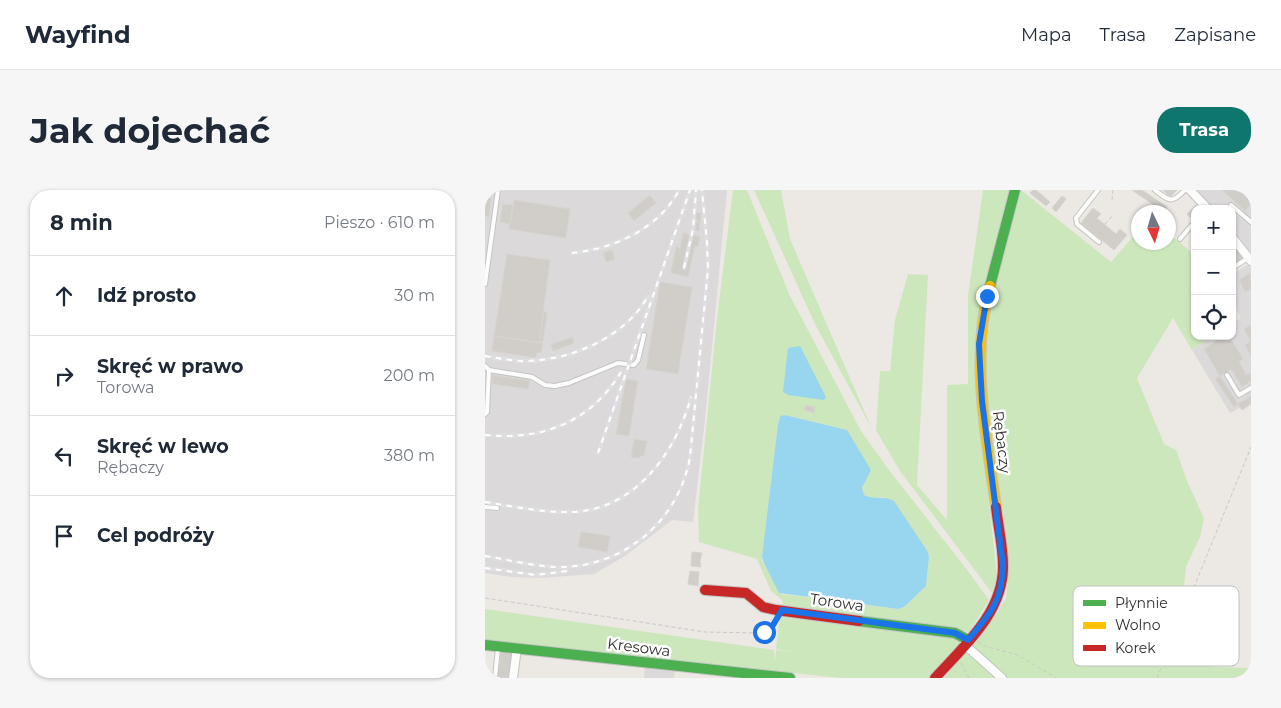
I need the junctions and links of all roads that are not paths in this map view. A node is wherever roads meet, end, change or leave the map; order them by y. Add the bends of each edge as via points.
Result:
1 (497, 190) edge
2 (1015, 190) edge
3 (1098, 190) edge
4 (1155, 190) edge
5 (1185, 190) edge
6 (1190, 190) edge
7 (1203, 205) edge
8 (1236, 209) edge
9 (1251, 222) edge
10 (1191, 226) edge
11 (1180, 239) dead end
12 (1099, 242) dead end
13 (1236, 242) edge
14 (1250, 259) edge
15 (1236, 266) edge
16 (485, 284) edge
17 (644, 335) dead end
18 (487, 368) edge
19 (1227, 375) dead end
20 (1251, 388) edge
21 (485, 414) edge
22 (485, 507) edge
23 (497, 508) dead end
24 (705, 590) dead end
25 (968, 641) junction
26 (485, 645) edge
27 (498, 646) junction
28 (517, 648) junction
29 (495, 678) edge
30 (513, 678) edge
31 (790, 678) edge
32 (935, 678) edge
33 (1002, 678) edge

1 - 16 lane
2 - 25 street, Rębaczy via 987,296 979,344 982,401 1003,565 1002,579 995,605
3 - 12 lane via 1076,218 1077,224
4 - 5 lane via 1172,200
6 - 7 street
8 - 9 lane
10 - 11 lane
13 - 14 street
14 - 15 lane
17 - 18 lane via 638,360 633,365 618,363 562,385 545,385 532,377
18 - 21 lane
19 - 20 lane via 1239,395
22 - 23 lane
24 - 25 street, Torowa via 746,594 763,608 955,633
25 - 32 street, Rębaczy
25 - 33 street
26 - 27 street, Kresowa
27 - 28 street, Kresowa
27 - 29 lane
28 - 30 street
28 - 31 street, Kresowa

